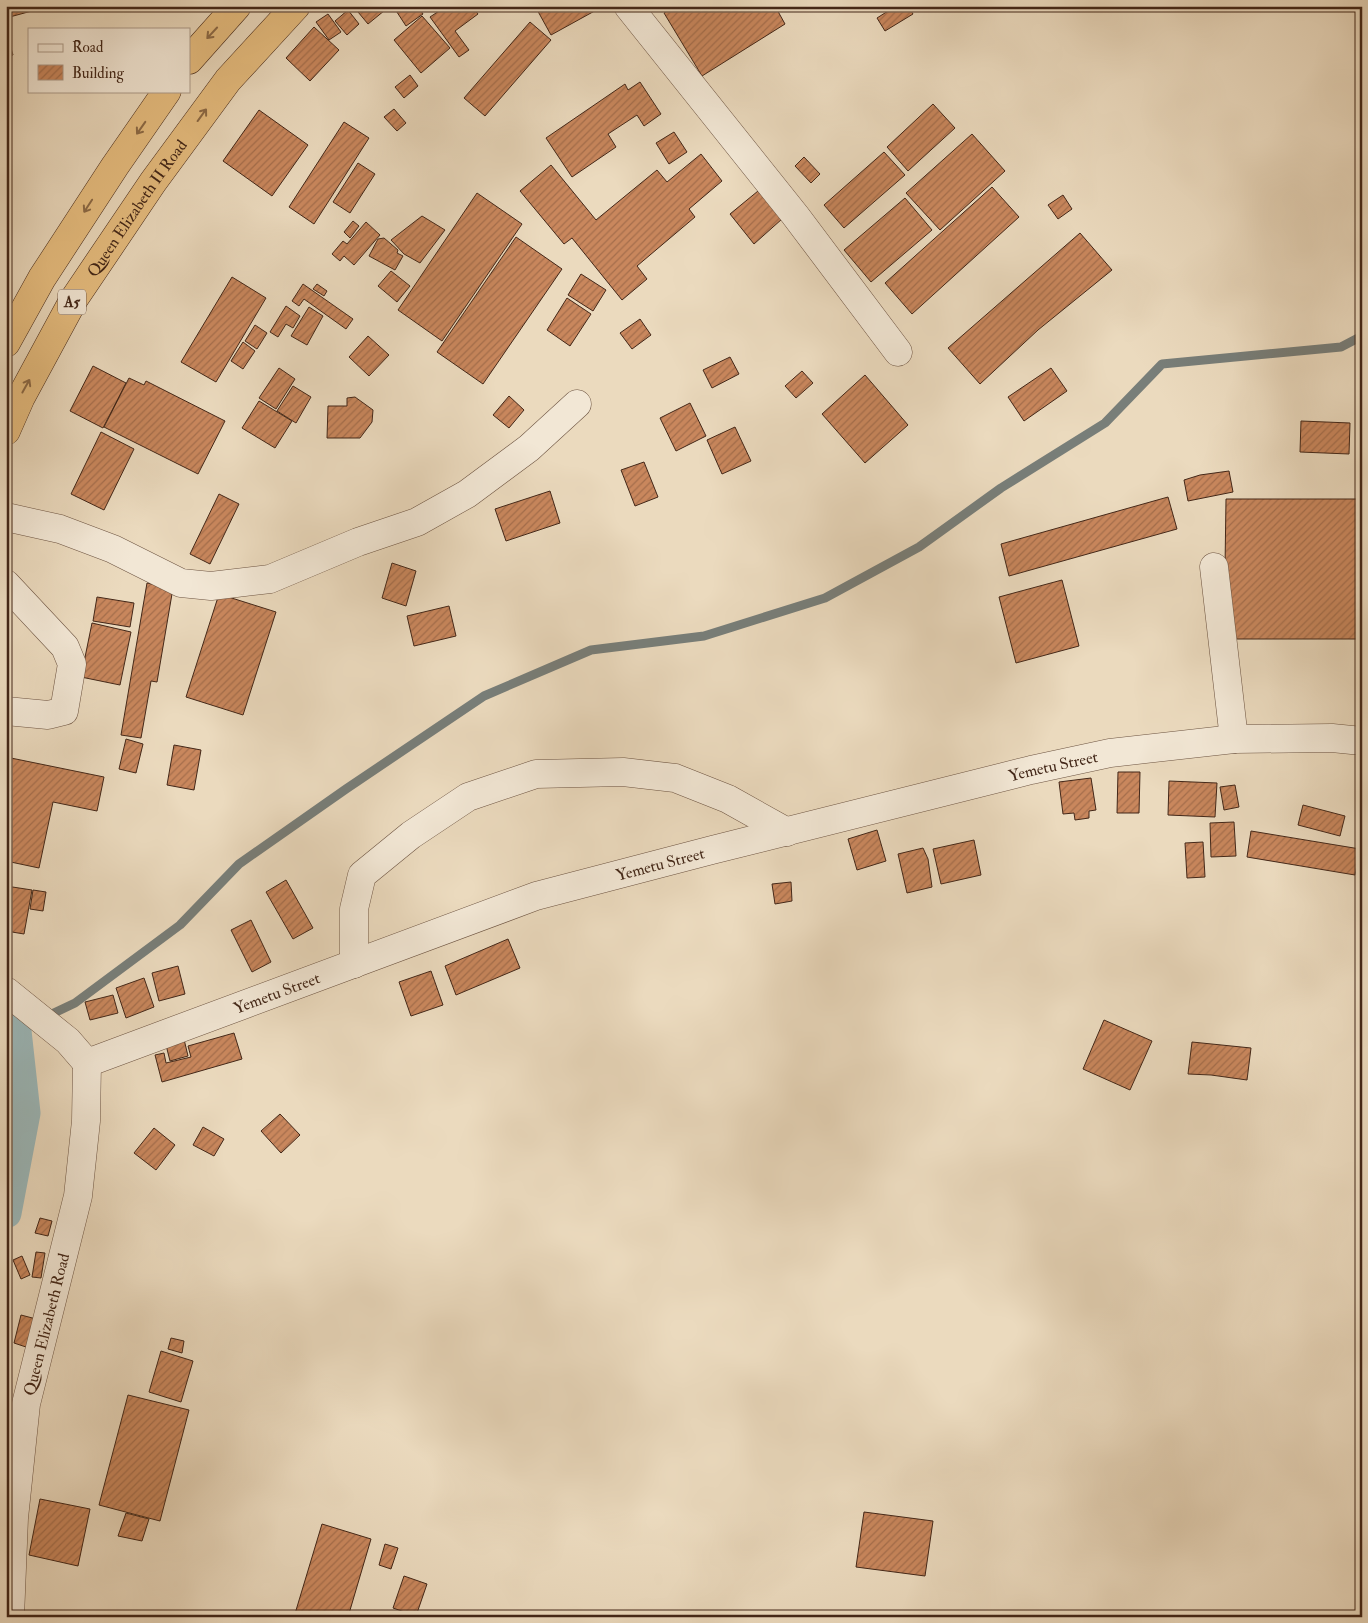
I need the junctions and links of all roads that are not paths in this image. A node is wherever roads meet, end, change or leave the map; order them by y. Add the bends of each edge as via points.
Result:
1 (237, 6) edge
2 (296, 6) edge
3 (628, 6) edge
4 (190, 59) edge
5 (166, 92) edge
6 (6, 343) edge
7 (898, 352) dead end
8 (577, 404) dead end
9 (6, 431) edge
10 (6, 516) edge
11 (1214, 567) dead end
12 (6, 584) edge
13 (6, 711) edge
14 (1234, 739) junction
15 (1362, 741) edge
16 (787, 832) junction
17 (354, 964) junction
18 (6, 990) edge
19 (87, 1063) junction
20 (10, 1617) edge

1 -> 4 highway
9 -> 2 highway, Queen Elizabeth II Road / A5 via 74,299 153,182 228,80
3 - 7 street via 795,215
5 -> 6 highway, A5 via 42,278
8 - 10 street via 529,448 467,494 417,522 358,542 270,579 210,586 181,583 112,549 60,529
11 - 14 street
12 - 13 street via 65,648 72,664 64,711 48,715
14 - 15 street, Yemetu Street via 1332,738
14 - 16 street, Yemetu Street via 1110,753
16 - 17 street, Yemetu Street via 536,896
16 - 17 street via 728,800 675,778 623,772 536,774 468,797 411,835 362,875 354,909
17 - 19 street, Yemetu Street
18 - 19 street via 68,1041
19 - 20 street, Queen Elizabeth Road via 86,1121 78,1196 26,1404 14,1518

